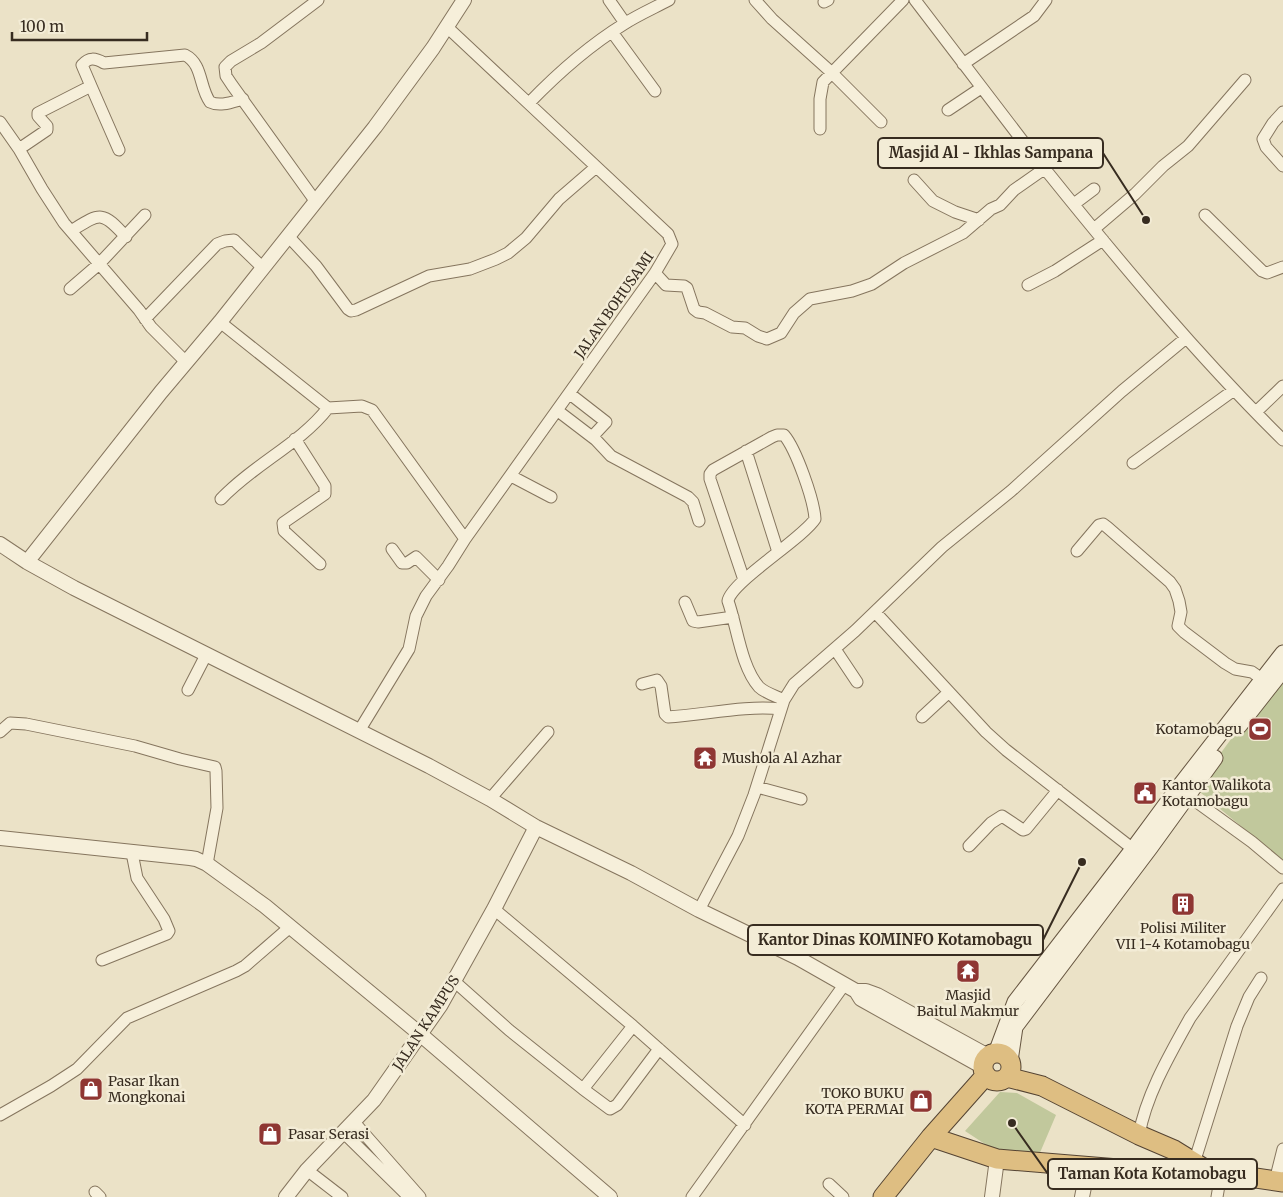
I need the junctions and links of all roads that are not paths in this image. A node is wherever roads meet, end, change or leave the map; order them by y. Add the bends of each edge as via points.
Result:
1 (318, 0) edge
2 (464, 0) edge
3 (609, 0) edge
4 (669, 0) edge
5 (755, 0) edge
6 (903, 0) edge
7 (915, 0) edge
8 (1046, 0) edge
9 (625, 23) junction
10 (447, 27) junction
11 (612, 32) junction
12 (964, 64) junction
13 (831, 72) junction
14 (1245, 80) dead end
15 (91, 86) junction
16 (981, 88) junction
17 (655, 91) dead end
18 (242, 99) junction
19 (529, 103) junction
20 (948, 110) dead end
21 (1283, 112) edge
22 (0, 122) edge
23 (881, 122) dead end
24 (820, 129) dead end
25 (19, 149) junction
26 (119, 150) dead end
27 (1283, 166) edge
28 (596, 168) junction
29 (1044, 169) junction
30 (914, 180) dead end
31 (1094, 189) dead end
32 (316, 202) junction
33 (1074, 204) junction
34 (145, 215) dead end
35 (1205, 215) dead end
36 (979, 220) junction
37 (1094, 229) junction
38 (71, 231) junction
39 (126, 237) junction
40 (289, 237) junction
41 (1103, 240) junction
42 (99, 264) junction
43 (1283, 267) edge
44 (263, 268) junction
45 (655, 274) junction
46 (1028, 285) dead end
47 (70, 289) dead end
48 (145, 319) junction
49 (220, 322) junction
50 (1186, 338) junction
51 (186, 362) junction
52 (1283, 386) edge
53 (1234, 390) junction
54 (570, 394) junction
55 (328, 408) junction
56 (558, 411) junction
57 (1256, 412) junction
58 (1281, 433) edge
59 (592, 437) junction
60 (295, 439) junction
61 (746, 451) junction
62 (1133, 463) dead end
63 (511, 476) junction
64 (551, 497) dead end
65 (222, 499) dead end
66 (699, 521) dead end
67 (465, 539) junction
68 (0, 544) edge
69 (392, 549) dead end
70 (1077, 551) dead end
71 (778, 552) junction
72 (27, 562) junction
73 (320, 564) dead end
74 (439, 580) junction
75 (744, 580) junction
76 (685, 602) dead end
77 (875, 612) junction
78 (733, 617) junction
79 (835, 649) junction
80 (206, 655) junction
81 (1283, 658) edge
82 (1262, 679) junction
83 (857, 682) dead end
84 (642, 684) dead end
85 (188, 690) dead end
86 (949, 692) junction
87 (782, 704) junction
88 (922, 717) dead end
89 (359, 731) junction
90 (0, 732) edge
91 (548, 732) dead end
92 (757, 787) junction
93 (1058, 790) junction
94 (1183, 792) junction
95 (490, 798) junction
96 (801, 799) dead end
97 (536, 827) junction
98 (0, 838) edge
99 (969, 846) dead end
100 (1133, 849) junction
101 (132, 853) junction
102 (207, 864) junction
103 (1283, 868) edge
104 (1283, 889) edge
105 (494, 909) junction
106 (699, 910) junction
107 (290, 927) junction
108 (102, 960) dead end
109 (1261, 978) dead end
110 (454, 981) junction
111 (850, 988) junction
112 (634, 1026) junction
113 (420, 1034) junction
114 (659, 1049) junction
115 (995, 1067) junction
116 (583, 1089) junction
117 (0, 1115) edge
118 (353, 1121) junction
119 (745, 1125) junction
120 (344, 1133) junction
121 (1139, 1135) junction
122 (936, 1139) junction
123 (1283, 1149) edge
124 (1174, 1150) junction
125 (997, 1159) junction
126 (1074, 1166) junction
127 (1096, 1168) junction
128 (307, 1170) junction
129 (1208, 1170) junction
130 (1164, 1172) junction
131 (1279, 1181) edge
132 (829, 1184) dead end
133 (1083, 1192) edge
134 (286, 1197) edge
135 (342, 1197) edge
136 (409, 1197) edge
137 (420, 1197) edge
138 (610, 1197) edge
139 (692, 1197) edge
140 (843, 1197) edge
141 (883, 1197) edge
142 (896, 1197) edge
143 (992, 1197) edge
144 (1217, 1197) edge

1 - 18 street via 225,67 226,76
2 - 10 street
3 - 9 street
4 - 9 street
5 - 13 street
6 - 13 street
7 - 12 street
8 - 12 street via 1034,16
9 - 11 street
10 - 19 street, JALAN BOHUSAMI
10 - 32 street
11 - 17 street
11 - 19 street
12 - 16 street
13 - 23 street
13 - 24 street via 823,82
14 - 37 street via 1188,146
15 - 18 street via 82,65 90,59 104,63 185,55 197,67 210,102 222,104
15 - 25 street via 38,113 47,130
15 - 26 street
16 - 20 street
16 - 29 street
18 - 32 street
19 - 28 street, JALAN BOHUSAMI
21 - 27 street via 1263,139
22 - 25 street
25 - 38 street via 52,206
28 - 40 street via 559,199 526,238 508,253 470,269 429,276 356,310 348,309 316,266
28 - 45 street, JALAN BOHUSAMI via 671,239 670,249
29 - 33 street
29 - 36 street
30 - 36 street via 933,201
31 - 33 street
32 - 40 street
33 - 37 street
34 - 39 street
35 - 43 street via 1262,271 1267,273
36 - 45 street via 963,233 904,263 872,284 810,300 794,314 781,333 767,340 745,328 732,327 698,312 684,286 666,284
37 - 41 street
38 - 39 street via 90,219 104,217
38 - 42 street
39 - 42 street
40 - 44 street
41 - 46 street
41 - 50 street
42 - 47 street
42 - 48 street
44 - 48 street via 234,240 221,242
44 - 49 street
45 - 54 street, JALAN BOHUSAMI
48 - 51 street
49 - 51 street
49 - 55 street
50 - 53 street
50 - 77 street via 1122,390 1011,491 931,556
51 - 72 street
52 - 57 street
53 - 57 street
53 - 62 street
54 - 56 street, JALAN BOHUSAMI
54 - 59 street via 606,422
55 - 60 street
55 - 67 street via 362,406 372,410
56 - 59 street
56 - 63 street, JALAN BOHUSAMI
57 - 58 street
59 - 66 street via 616,459 688,497
60 - 65 street via 243,478
60 - 73 street via 326,490 325,494 283,522 283,526 284,531
61 - 71 street
61 - 71 street via 777,435 784,435 795,452 811,501 814,522
61 - 75 street via 710,474
63 - 64 street
63 - 67 street, JALAN BOHUSAMI
67 - 74 street, JALAN BOHUSAMI
68 - 72 street
69 - 74 street via 402,563 416,557
70 - 82 street via 1103,524 1170,582 1181,612 1178,626 1184,632 1225,663
71 - 75 street
72 - 80 street
74 - 89 street, JALAN BOHUSAMI via 416,616 409,649
75 - 78 street via 729,597
76 - 78 street via 693,621
77 - 79 street
77 - 86 street
78 - 87 street via 748,667 759,687
79 - 83 street
79 - 87 street via 794,684
80 - 85 street
80 - 89 street
81 - 82 main road
81 - 94 main road via 1210,764
82 - 94 main road
84 - 87 street via 657,680 668,717
86 - 88 street
86 - 93 street via 1006,750
87 - 92 street
89 - 95 street
90 - 102 street via 10,723 26,724 135,746 215,767 217,808
91 - 95 street
92 - 96 street
92 - 106 street via 738,836
93 - 99 street via 1026,829 1022,830 1002,816
93 - 100 street
94 - 100 main road
94 - 103 street
94 - 115 main road via 1150,848 1015,1028
95 - 97 street
97 - 105 street, JALAN KAMPUS
97 - 106 street
98 - 101 street
100 - 115 main road via 1016,1002
101 - 102 street via 196,859
101 - 108 street via 137,878 169,931
102 - 107 street
104 - 121 street via 1186,1026 1149,1099
105 - 110 street, JALAN KAMPUS
105 - 112 street
106 - 111 street via 798,958
107 - 113 street
107 - 117 street via 245,966 127,1018 77,1069
109 - 129 street via 1237,1026
110 - 113 street, JALAN KAMPUS
110 - 116 street
111 - 115 street via 861,999
111 - 119 street
112 - 114 street
112 - 116 street
113 - 118 street, JALAN KAMPUS via 374,1100
113 - 138 street
114 - 116 street via 612,1108
114 - 119 street
115 - 121 highway via 1042,1086
115 - 122 highway
118 - 120 street, JALAN KAMPUS
118 - 137 street
119 - 139 street
120 - 128 street, JALAN KAMPUS
120 - 136 street
121 - 124 highway
122 - 125 highway
122 - 141 highway
122 - 142 highway
123 - 131 street
124 - 129 highway
124 - 130 highway
125 - 126 highway
125 - 143 street
126 - 127 highway
126 - 133 street
127 - 130 highway
127 - 133 street
128 - 134 street, JALAN KAMPUS
128 - 135 street
129 - 130 highway via 1191,1175
129 - 131 highway
129 - 144 street
132 - 140 street

